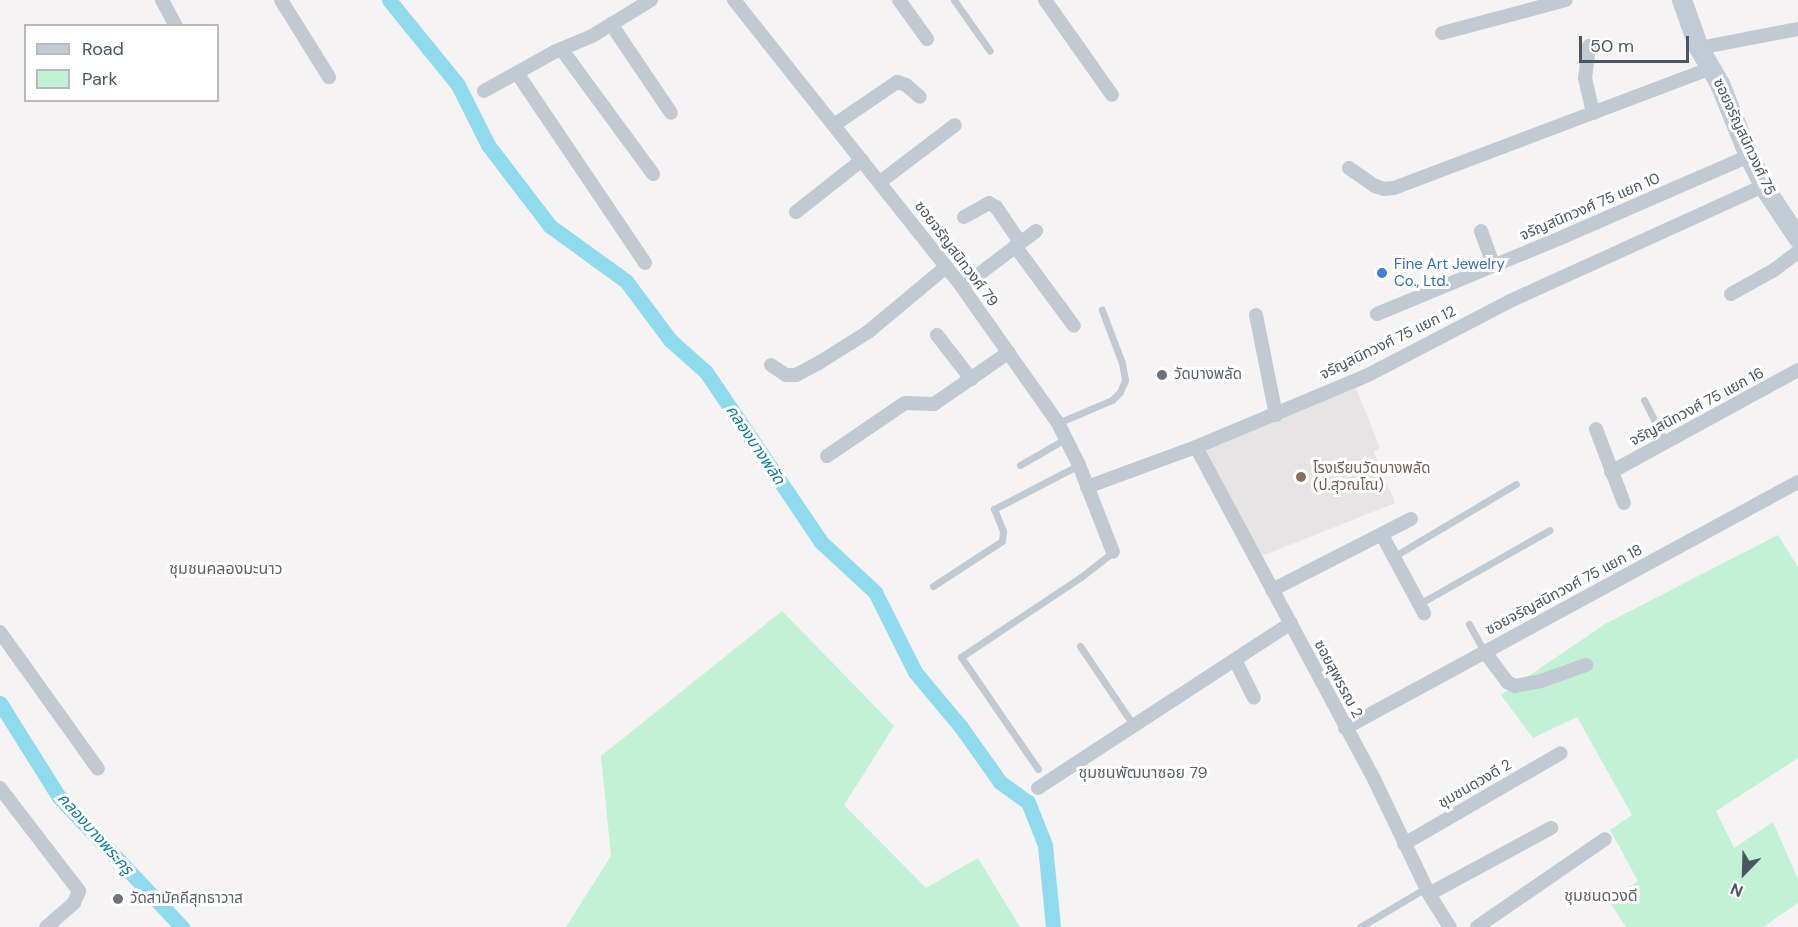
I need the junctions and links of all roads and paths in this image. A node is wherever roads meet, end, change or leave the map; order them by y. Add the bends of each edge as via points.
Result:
1 (162, 0) edge
2 (280, 0) edge
3 (651, 0) edge
4 (734, 0) edge
5 (899, 0) edge
6 (954, 0) edge
7 (1045, 0) edge
8 (1566, 0) edge
9 (1683, 0) edge
10 (175, 24) edge
11 (611, 24) junction
12 (1798, 29) edge
13 (1442, 33) dead end
14 (927, 39) dead end
15 (1589, 46) dead end
16 (1700, 48) junction
17 (566, 49) junction
18 (990, 51) dead end
19 (1712, 68) junction
20 (517, 73) junction
21 (329, 77) dead end
22 (484, 91) dead end
23 (1112, 95) dead end
24 (920, 97) dead end
25 (671, 112) dead end
26 (1593, 113) junction
27 (834, 125) junction
28 (955, 125) dead end
29 (1749, 156) junction
30 (862, 160) junction
31 (1350, 168) dead end
32 (653, 174) dead end
33 (880, 182) junction
34 (1764, 186) junction
35 (796, 212) dead end
36 (964, 217) dead end
37 (1036, 231) dead end
38 (1481, 231) dead end
39 (1798, 238) edge
40 (1018, 244) junction
41 (1798, 252) edge
42 (645, 263) dead end
43 (1494, 266) junction
44 (946, 267) junction
45 (962, 287) junction
46 (1731, 294) dead end
47 (1102, 310) dead end
48 (1377, 314) dead end
49 (1257, 315) dead end
50 (1074, 326) dead end
51 (937, 335) dead end
52 (1009, 352) junction
53 (771, 365) dead end
54 (1798, 370) edge
55 (971, 379) junction
56 (1644, 400) dead end
57 (1276, 415) junction
58 (1058, 423) junction
59 (1596, 429) dead end
60 (1067, 438) junction
61 (1666, 443) junction
62 (1196, 447) junction
63 (827, 456) dead end
64 (1020, 465) dead end
65 (1079, 465) junction
66 (1611, 472) junction
67 (1798, 482) edge
68 (1516, 484) dead end
69 (1087, 487) junction
70 (1624, 503) dead end
71 (1411, 519) dead end
72 (1550, 530) dead end
73 (1382, 535) junction
74 (1113, 552) joint
75 (1394, 557) junction
76 (933, 586) dead end
77 (1272, 590) junction
78 (1421, 608) joint
79 (1291, 623) junction
80 (1468, 624) dead end
81 (0, 632) edge
82 (1080, 646) dead end
83 (1484, 651) junction
84 (1234, 660) junction
85 (1586, 665) dead end
86 (1254, 698) dead end
87 (1134, 726) junction
88 (1346, 728) junction
89 (1561, 753) dead end
90 (98, 768) dead end
91 (1038, 769) dead end
92 (0, 788) edge
93 (1038, 788) dead end
94 (1551, 828) dead end
95 (1605, 839) dead end
96 (1404, 844) junction
97 (1428, 891) junction
98 (46, 927) edge
99 (1360, 927) edge
100 (1450, 927) edge
101 (1477, 927) edge

1 - 10 street
2 - 21 street
3 - 11 street
4 - 27 street, ซอยจรัญสนิทวงศ์ 79
5 - 14 street
6 - 18 lane
7 - 23 street
8 - 13 street
9 - 16 street, ซอยจรัญสนิทวงศ์ 75
11 - 17 street
11 - 25 street
12 - 16 street
15 - 26 street via 1585,78
16 - 19 street, ซอยจรัญสนิทวงศ์ 75
17 - 20 street
17 - 32 street
19 - 26 street
19 - 29 street, ซอยจรัญสนิทวงศ์ 75
20 - 22 street
20 - 42 street
24 - 27 street via 897,82
26 - 31 street via 1394,188 1375,186
27 - 30 street, ซอยจรัญสนิทวงศ์ 79
28 - 33 street
29 - 34 street, ซอยจรัญสนิทวงศ์ 75
29 - 43 street, จรัญสนิทวงศ์ 75 แยก 10
30 - 33 street, ซอยจรัญสนิทวงศ์ 79
30 - 35 street
33 - 44 street, ซอยจรัญสนิทวงศ์ 79
34 - 39 street, ซอยจรัญสนิทวงศ์ 75
34 - 57 street, จรัญสนิทวงศ์ 75 แยก 12 via 1510,301 1389,365
36 - 40 street via 989,203 996,207
37 - 40 street
38 - 43 street
40 - 45 street
40 - 50 street
41 - 46 street
43 - 48 street, จรัญสนิทวงศ์ 75 แยก 10
44 - 45 street, ซอยจรัญสนิทวงศ์ 79
44 - 53 street via 867,332 817,364 796,375 786,375
45 - 52 street, ซอยจรัญสนิทวงศ์ 79
47 - 58 lane via 1125,380 1113,400
49 - 57 street
51 - 55 street
52 - 55 street
52 - 58 street, ซอยจรัญสนิทวงศ์ 79
54 - 61 street, จรัญสนิทวงศ์ 75 แยก 16
55 - 63 street via 934,404 905,403
56 - 61 lane
57 - 62 street, จรัญสนิทวงศ์ 75 แยก 12
58 - 60 street, ซอยจรัญสนิทวงศ์ 79
59 - 66 street
60 - 64 lane
60 - 65 street, ซอยจรัญสนิทวงศ์ 79
61 - 66 street, จรัญสนิทวงศ์ 75 แยก 16
62 - 69 street, จรัญสนิทวงศ์ 75 แยก 12
62 - 77 street, ซอยสุพรรณ 2
65 - 69 street, ซอยจรัญสนิทวงศ์ 79
65 - 76 lane via 994,510 1003,531 1002,541
66 - 70 street
67 - 83 street, ซอยจรัญสนิทวงศ์ 75 แยก 18
68 - 75 lane
69 - 74 street, ซอยจรัญสนิทวงศ์ 79
71 - 73 street
72 - 78 lane
73 - 75 street
73 - 77 street
74 - 91 lane via 961,657
75 - 78 street
77 - 79 street, ซอยสุพรรณ 2
79 - 84 street
79 - 88 street, ซอยสุพรรณ 2
80 - 83 lane
81 - 90 street
82 - 87 lane
83 - 85 street via 1507,682 1515,686
83 - 88 street, ซอยจรัญสนิทวงศ์ 75 แยก 18
84 - 86 street
84 - 87 street
87 - 93 street
88 - 96 street, ซอยสุพรรณ 2
89 - 96 street, ชุมชนดวงดี 2
92 - 98 street via 79,891 74,903
94 - 97 street
95 - 101 street
96 - 97 street, ซอยสุพรรณ 2
97 - 99 lane
97 - 100 street, ซอยสุพรรณ 2

